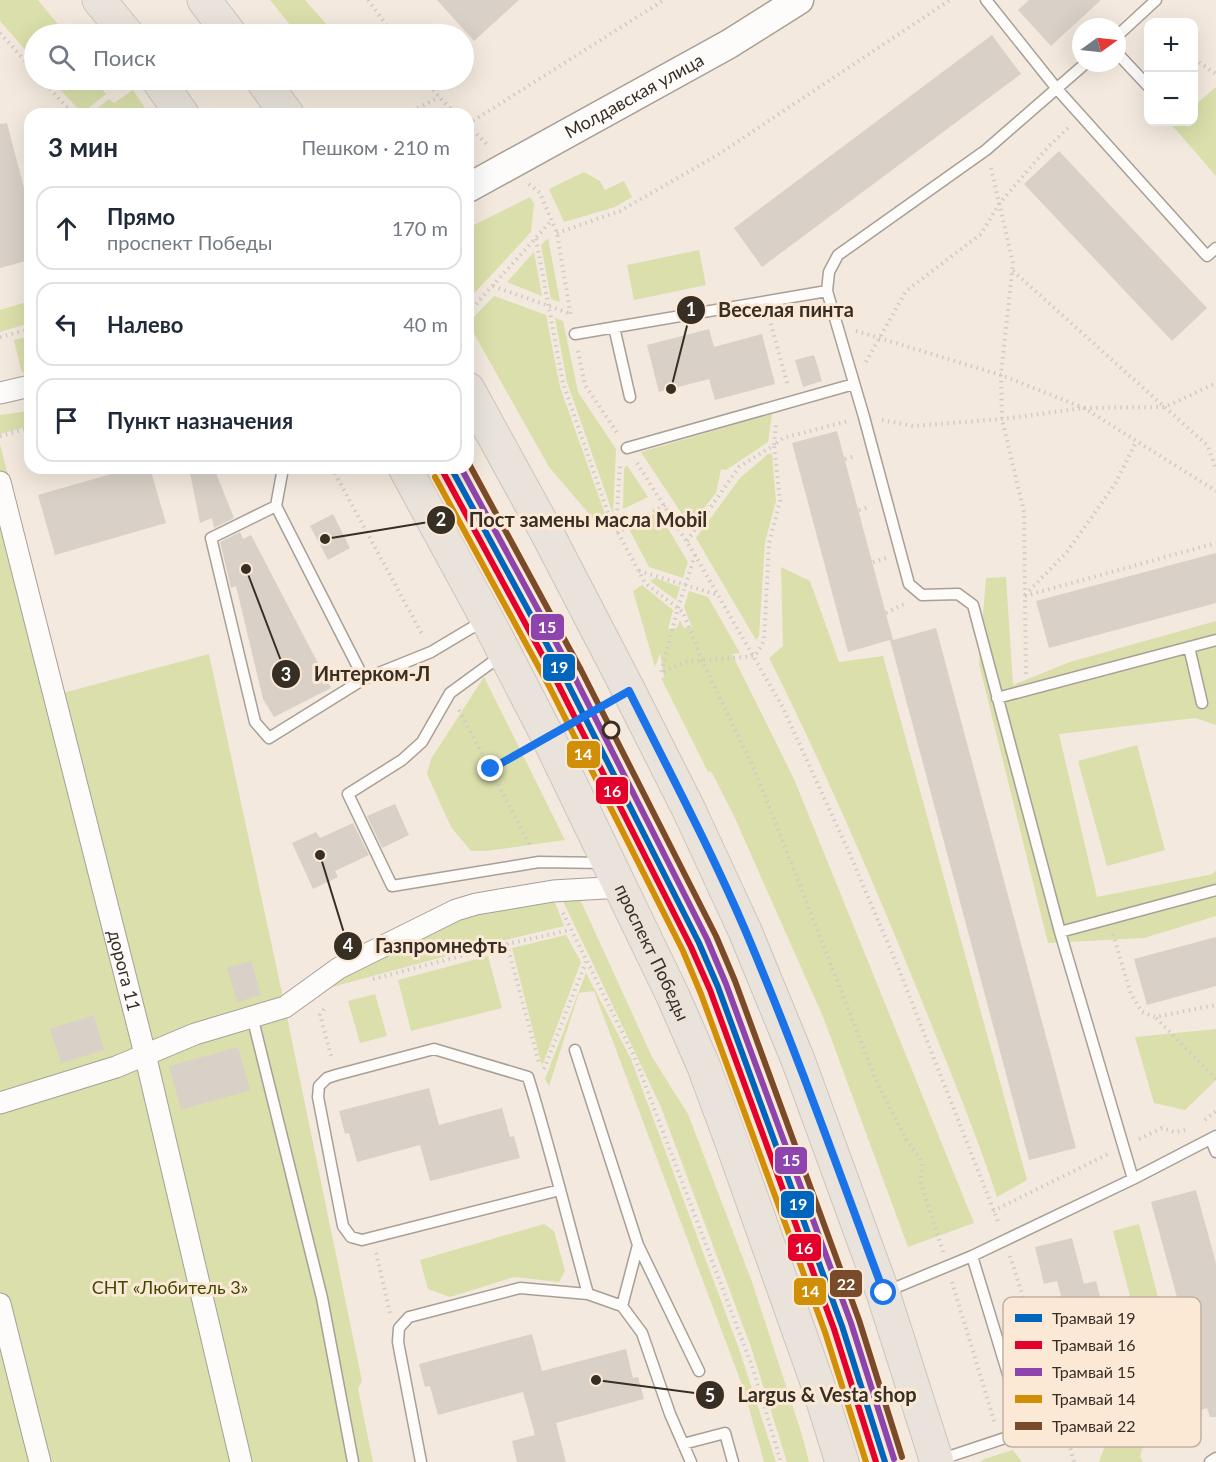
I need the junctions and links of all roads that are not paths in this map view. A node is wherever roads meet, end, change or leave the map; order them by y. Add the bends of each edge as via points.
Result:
1 (99, 0) edge
2 (799, 0) edge
3 (986, 0) edge
4 (1156, 0) edge
5 (119, 24) edge
6 (1126, 28) edge
7 (1126, 62) edge
8 (1076, 72) edge
9 (1144, 81) edge
10 (1057, 89) junction
11 (165, 90) edge
12 (269, 90) edge
13 (178, 108) edge
14 (283, 108) edge
15 (474, 185) edge
16 (1216, 248) edge
17 (827, 291) junction
18 (614, 327) junction
19 (574, 334) road end
20 (854, 384) junction
21 (24, 387) edge
22 (0, 393) edge
23 (630, 397) dead end
24 (474, 401) edge
25 (627, 448) road end
26 (282, 474) edge
27 (408, 474) edge
28 (0, 482) edge
29 (276, 506) junction
30 (487, 619) junction
31 (1216, 640) edge
32 (1189, 647) junction
33 (505, 653) junction
34 (364, 679) junction
35 (997, 698) junction
36 (1202, 704) dead end
37 (616, 875) junction
38 (1216, 890) edge
39 (1060, 932) junction
40 (252, 1016) junction
41 (575, 1050) dead end
42 (145, 1054) junction
43 (0, 1103) edge
44 (1214, 1138) edge
45 (1216, 1152) edge
46 (1133, 1179) junction
47 (560, 1190) junction
48 (638, 1245) junction
49 (972, 1256) junction
50 (884, 1293) junction
51 (588, 1294) junction
52 (0, 1304) edge
53 (622, 1306) junction
54 (1003, 1358) edge
55 (699, 1371) dead end
56 (1003, 1438) edge
57 (683, 1444) junction
58 (1216, 1458) edge
59 (937, 1461) edge
60 (39, 1462) edge
61 (241, 1462) edge
62 (353, 1462) edge
63 (421, 1462) edge
64 (691, 1462) edge
65 (732, 1462) edge
66 (842, 1462) edge
67 (1210, 1462) edge

1 - 5 main road
2 - 15 street, Молдавская улица via 729,44
3 - 10 lane
4 - 6 lane
7 - 9 lane
8 - 10 lane
10 - 16 lane via 1207,256
10 - 17 lane via 986,150 838,255 829,272
11 - 13 main road
12 - 14 main road
17 - 18 lane
17 - 20 lane
18 - 19 lane
18 - 23 lane
20 - 25 lane
20 - 35 lane via 909,584 922,595 958,594 973,605
21 - 22 street
24 - 50 main road via 629,691 745,931 798,1060
26 - 29 lane
27 - 30 main road, проспект Победы
28 - 42 street, дорога 11
29 - 34 lane
29 - 34 lane via 211,538 255,722 270,738
30 - 33 main road, проспект Победы
30 - 34 lane via 432,652
31 - 32 lane
32 - 35 lane
32 - 36 lane
33 - 37 main road, проспект Победы
33 - 37 lane via 450,693 422,742 348,794 392,886 539,862
35 - 39 lane
37 - 40 street via 456,910 339,968 285,1007
37 - 66 main road, проспект Победы via 704,1067 776,1262
38 - 39 lane
39 - 46 lane
40 - 42 street
40 - 62 lane via 322,1298
41 - 48 lane
42 - 43 street via 116,1067
42 - 61 street, дорога 11
44 - 45 lane
44 - 46 lane
46 - 49 lane
47 - 47 lane via 528,1077 434,1049 336,1075 319,1086 343,1226 351,1238 373,1238
47 - 51 lane
48 - 53 lane
48 - 55 lane
49 - 50 lane
49 - 54 lane
50 - 59 main road
51 - 53 lane
51 - 63 lane via 520,1288 409,1317 399,1328 398,1342
52 - 60 street
53 - 57 lane via 642,1333
56 - 59 lane
57 - 64 lane
57 - 65 lane via 725,1433
58 - 67 lane

